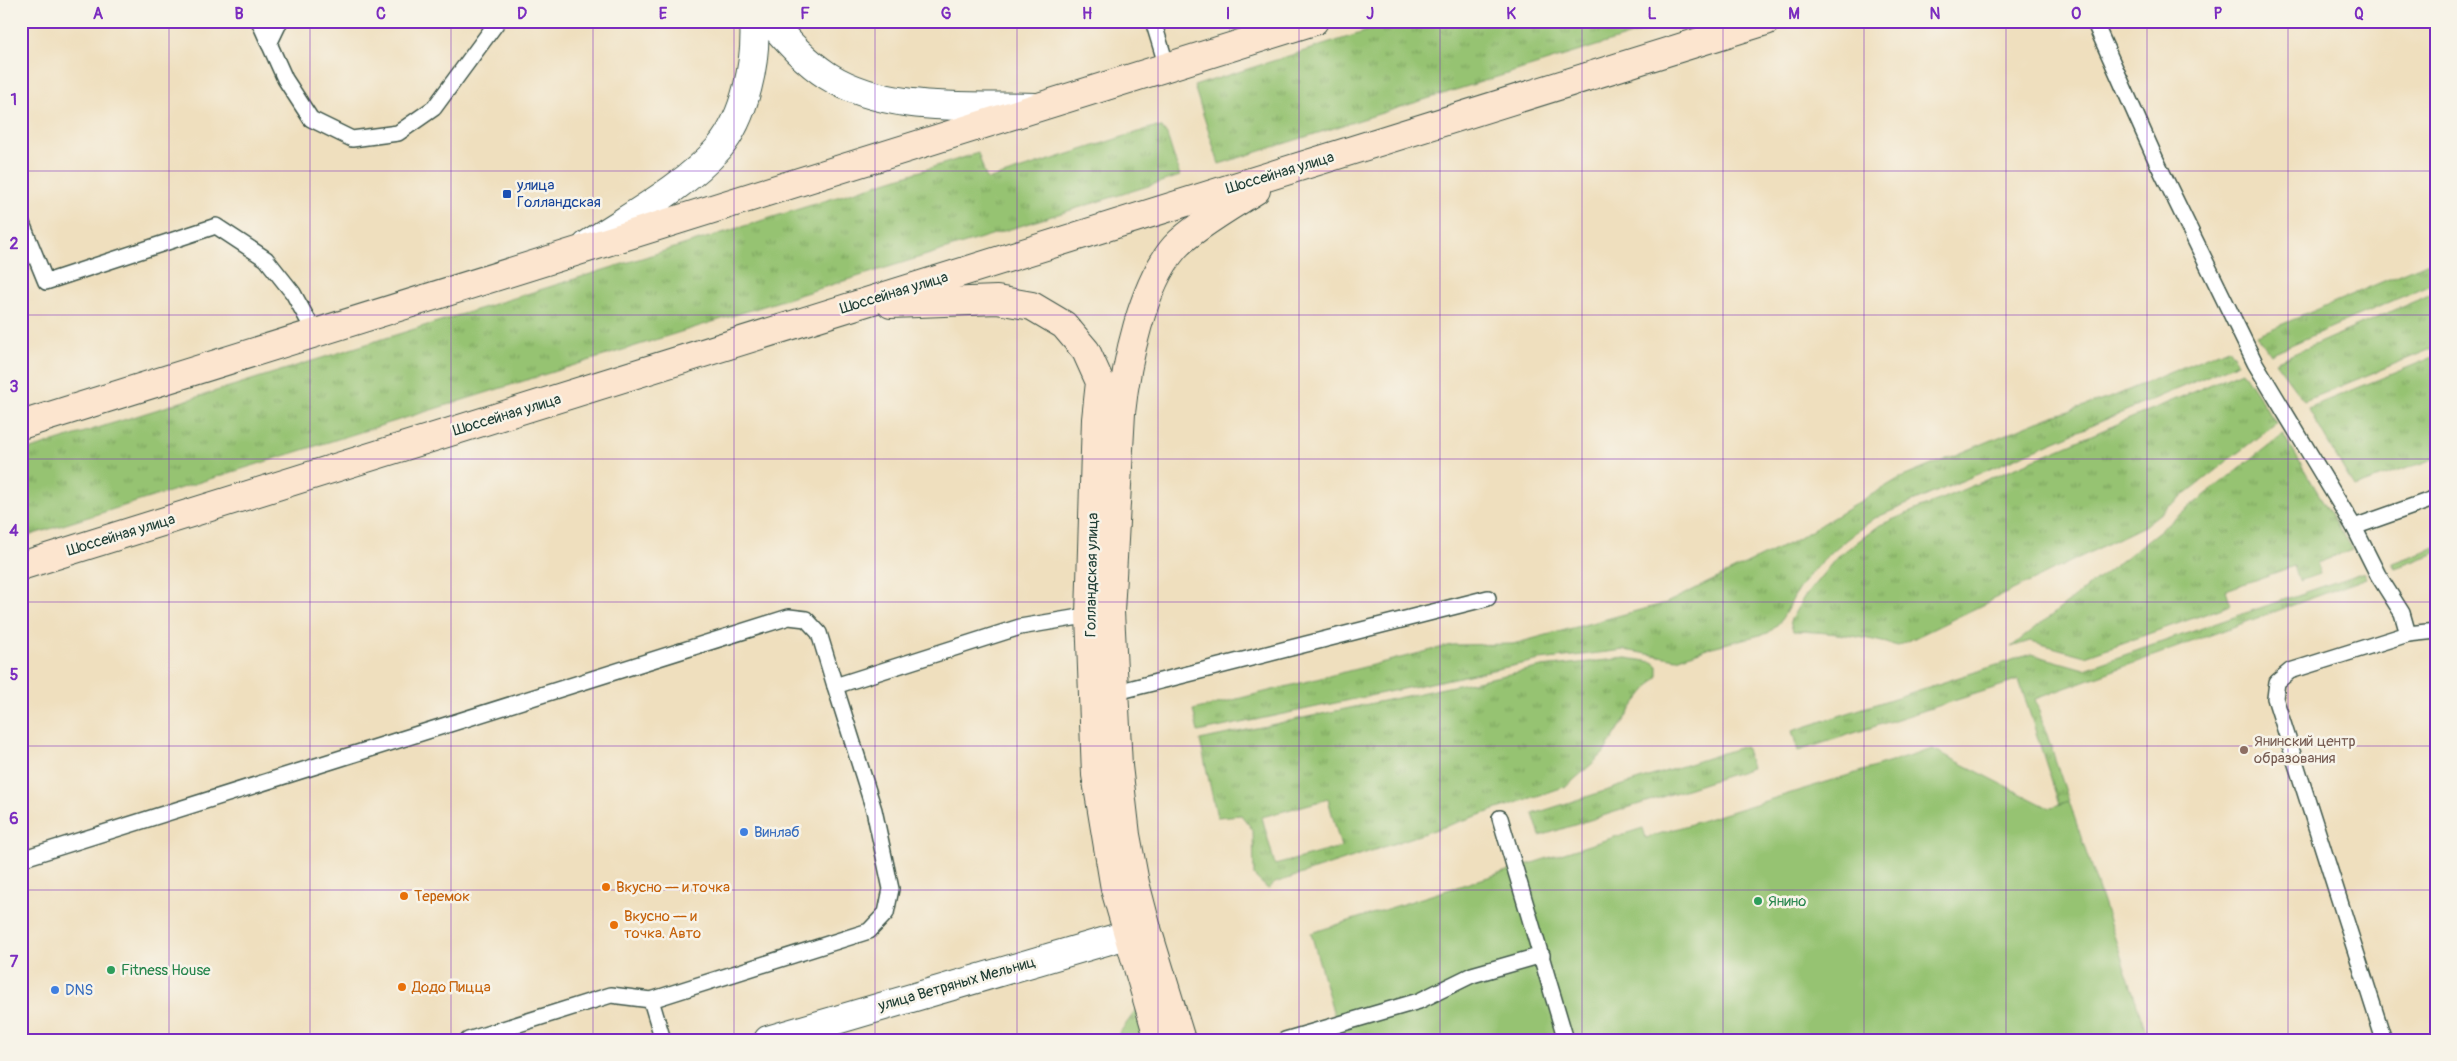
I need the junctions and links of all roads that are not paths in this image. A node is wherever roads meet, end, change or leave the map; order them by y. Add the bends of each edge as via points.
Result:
1 (259, 21) edge
2 (280, 21) edge
3 (498, 21) edge
4 (754, 21) edge
5 (770, 21) edge
6 (1153, 21) edge
7 (1314, 21) edge
8 (1766, 21) edge
9 (2094, 21) edge
10 (269, 44) junction
11 (1167, 67) junction
12 (1037, 107) junction
13 (1285, 171) junction
14 (21, 221) edge
15 (582, 249) junction
16 (857, 305) junction
17 (315, 333) junction
18 (21, 425) edge
19 (2436, 498) edge
20 (2354, 527) junction
21 (21, 566) edge
22 (1488, 598) dead end
23 (1100, 614) junction
24 (2436, 631) edge
25 (2408, 634) junction
26 (836, 686) junction
27 (1104, 695) junction
28 (1500, 818) dead end
29 (21, 859) edge
30 (1137, 932) junction
31 (1542, 955) junction
32 (651, 1000) junction
33 (468, 1040) edge
34 (663, 1040) edge
35 (768, 1040) edge
36 (1159, 1040) edge
37 (1181, 1040) edge
38 (1285, 1040) edge
39 (1566, 1040) edge
40 (2386, 1040) edge

1 - 10 lane
2 - 10 lane
3 - 10 lane via 434,108 398,133 352,139 311,119 285,79
4 - 15 street via 753,64 742,107 720,146 690,176
5 - 12 street via 794,49 828,76 867,94 905,103
6 - 11 lane
7 - 11 main road
8 - 13 main road, Шоссейная улица
9 - 20 lane via 2156,160 2255,363
11 - 12 main road
12 - 15 main road
13 - 16 main road, Шоссейная улица
13 - 23 main road, Голландская улица via 1175,246 1153,279 1124,383
14 - 17 lane via 46,282 216,226 266,259 293,293
15 - 17 main road
16 - 21 main road, Шоссейная улица
16 - 23 main road, Голландская улица via 998,300 1032,306 1064,325 1086,351 1100,382 1096,419
17 - 18 main road
19 - 20 lane
20 - 25 lane via 2402,613
22 - 27 lane
23 - 26 lane via 1020,628
23 - 27 main road, Голландская улица
24 - 25 lane
25 - 40 lane via 2290,671 2277,682 2275,698
26 - 29 lane via 819,633 806,619 788,617
26 - 32 lane via 874,810 891,889 886,913 869,931
27 - 30 main road, Голландская улица via 1118,766
28 - 31 lane
30 - 35 street, улица Ветряных Мельниц
30 - 36 main road, Голландская улица
30 - 37 main road, Голландская улица
31 - 38 lane via 1472,975 1419,1001
31 - 39 lane
32 - 33 lane via 611,995
32 - 34 lane

